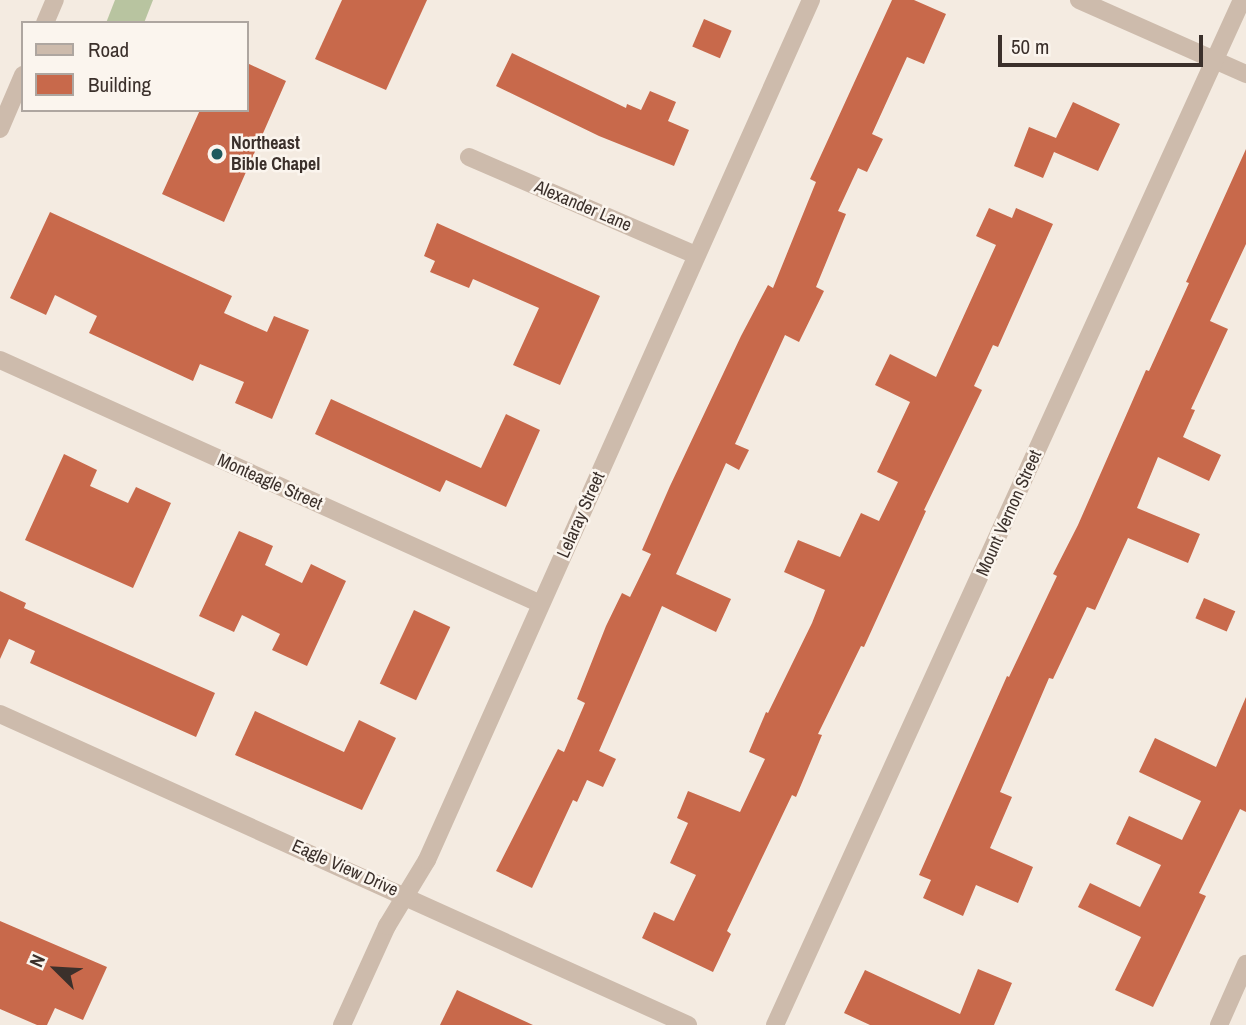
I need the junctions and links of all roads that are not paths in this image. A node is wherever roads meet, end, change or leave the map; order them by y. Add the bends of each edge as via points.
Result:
1 (55, 0) edge
2 (811, 0) edge
3 (1079, 0) edge
4 (1242, 0) edge
5 (46, 21) edge
6 (1214, 60) junction
7 (1246, 74) edge
8 (21, 80) edge
9 (0, 129) edge
10 (469, 157) dead end
11 (696, 255) junction
12 (0, 360) edge
13 (541, 604) junction
14 (0, 714) edge
15 (406, 896) junction
16 (1246, 964) edge
17 (341, 1025) edge
18 (688, 1025) edge
19 (775, 1025) edge
20 (1219, 1025) edge

1 - 5 street
2 - 11 street, Lelaray Street
3 - 6 street
4 - 6 street, Mount Vernon Street
6 - 7 street
6 - 19 street, Mount Vernon Street
8 - 9 street
10 - 11 street, Alexander Lane
11 - 13 street, Lelaray Street
12 - 13 street, Monteagle Street
13 - 15 street, Lelaray Street via 427,860
14 - 15 street, Eagle View Drive
15 - 17 street, Lelaray Street
15 - 18 street, Eagle View Drive
16 - 20 street

